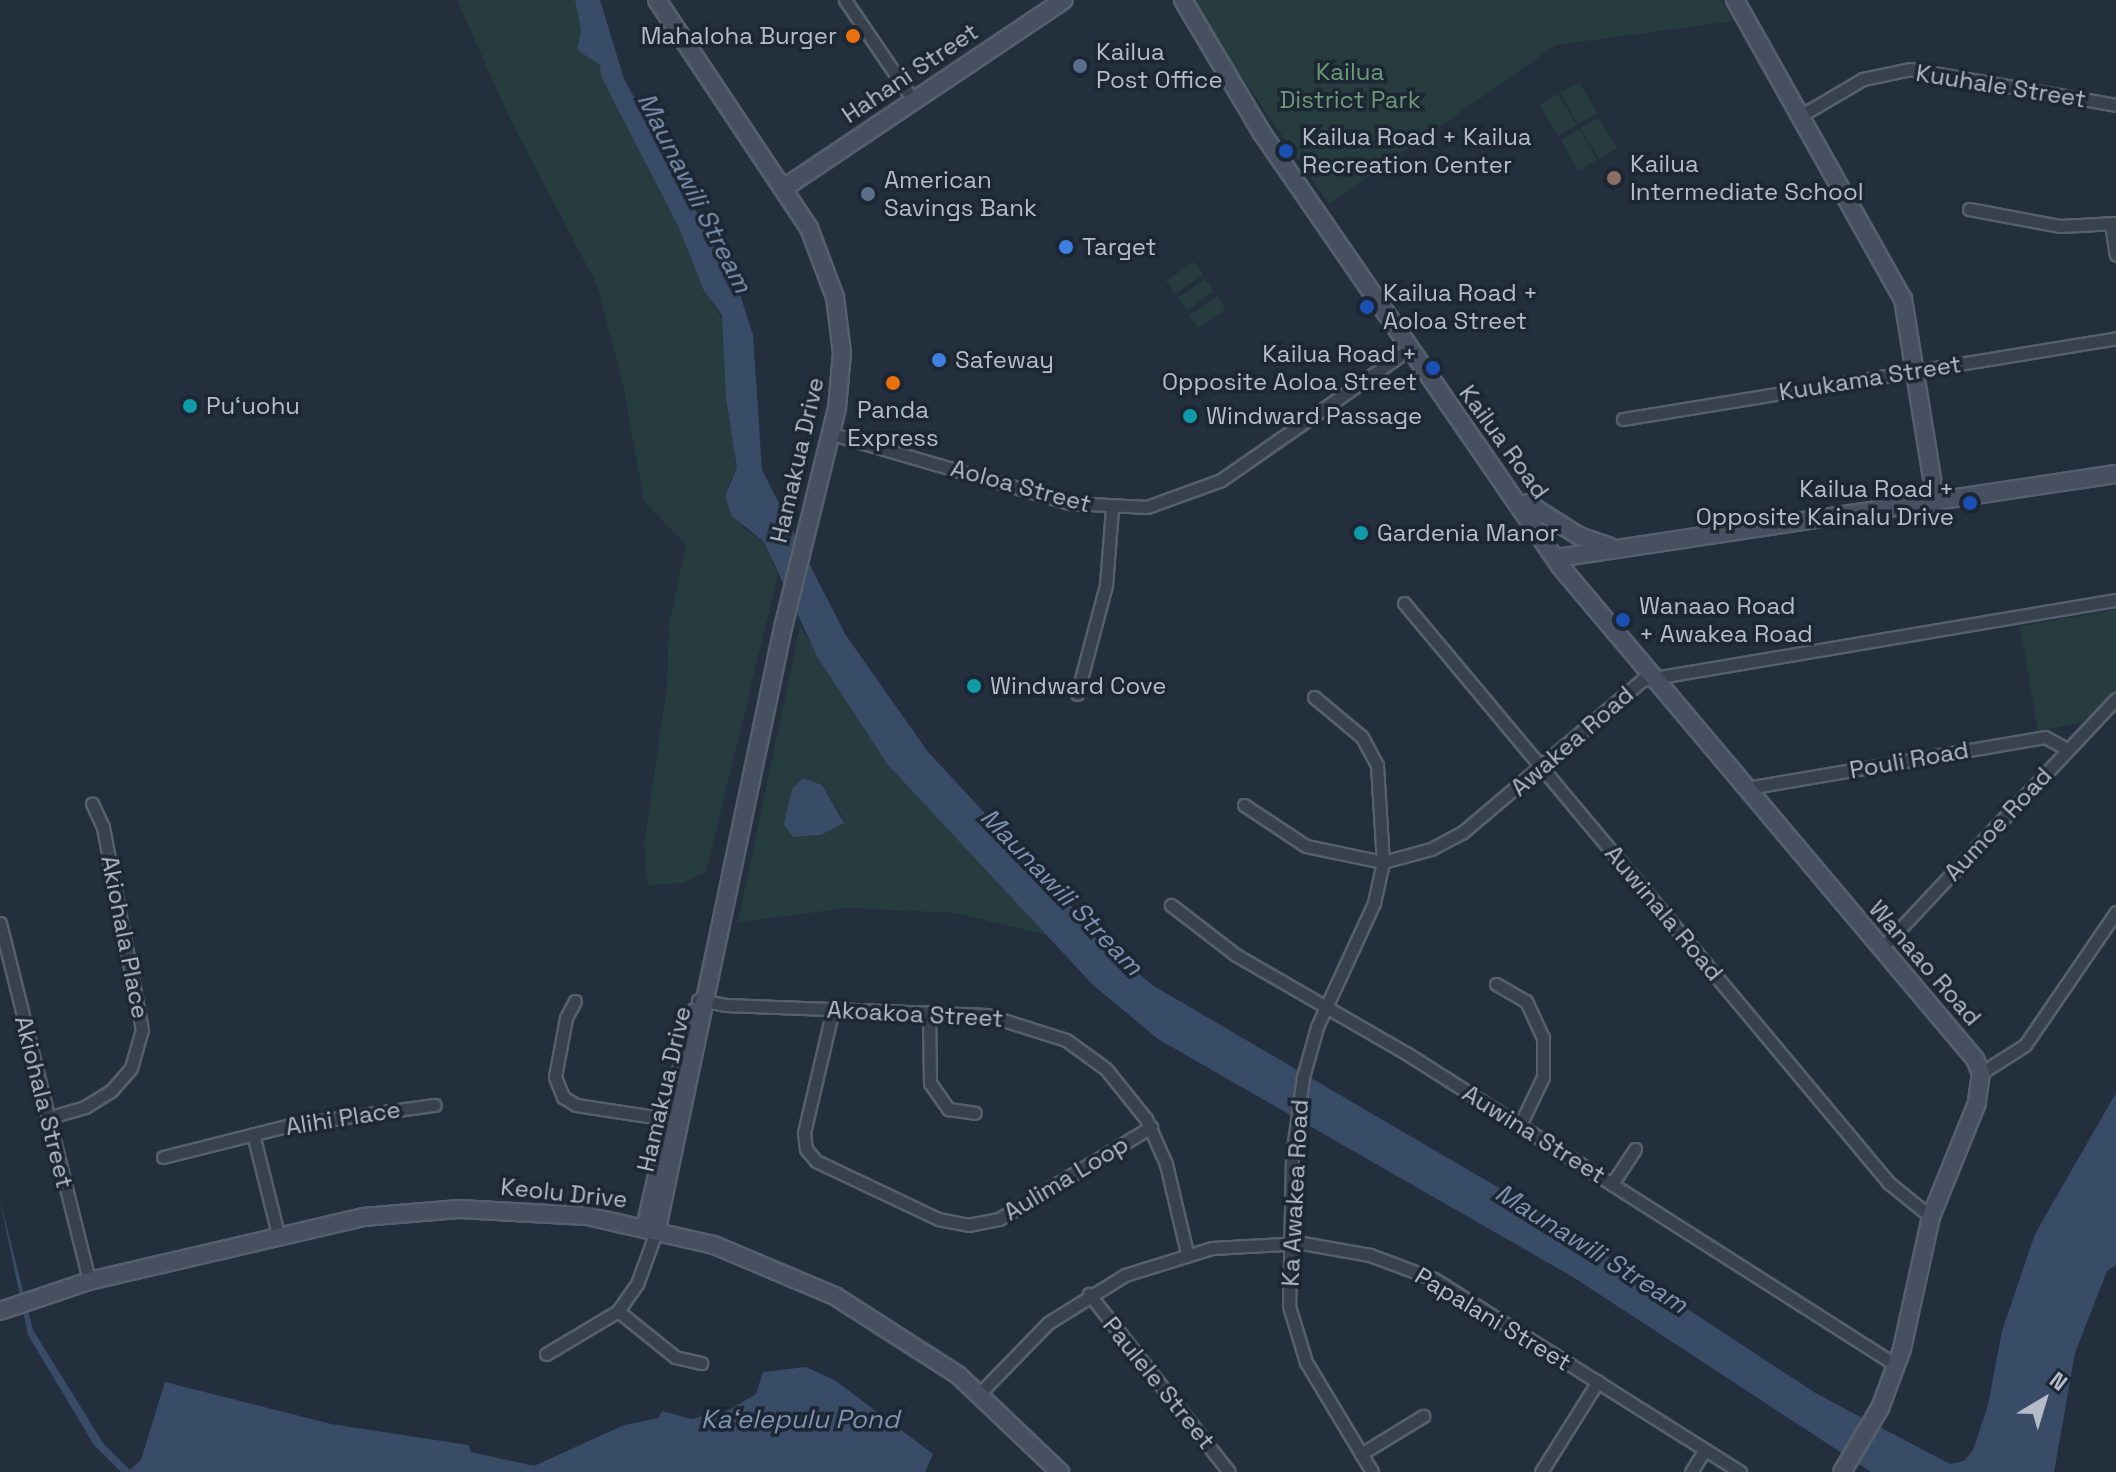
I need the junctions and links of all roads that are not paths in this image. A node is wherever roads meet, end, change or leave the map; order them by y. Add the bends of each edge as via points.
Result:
1 (657, 0) edge
2 (845, 0) edge
3 (1064, 0) edge
4 (1183, 0) edge
5 (1735, 0) edge
6 (913, 100) junction
7 (2116, 105) edge
8 (1800, 116) junction
9 (784, 188) junction
10 (1969, 209) dead end
11 (2114, 224) edge
12 (2116, 255) edge
13 (2116, 338) edge
14 (1408, 350) junction
15 (1915, 369) junction
16 (1623, 419) dead end
17 (832, 434) junction
18 (2116, 474) edge
19 (1511, 489) junction
20 (1936, 502) junction
21 (1112, 509) junction
22 (1621, 549) junction
23 (1557, 558) junction
24 (2116, 600) edge
25 (1404, 603) dead end
26 (1652, 678) junction
27 (1077, 694) dead end
28 (1314, 697) dead end
29 (2116, 699) edge
30 (2068, 750) junction
31 (1542, 768) junction
32 (1747, 788) junction
33 (92, 803) dead end
34 (1244, 805) dead end
35 (1383, 862) junction
36 (1171, 905) dead end
37 (2116, 912) edge
38 (0, 923) edge
39 (1881, 949) junction
40 (4, 951) edge
41 (1496, 984) dead end
42 (575, 1001) dead end
43 (703, 1001) junction
44 (1326, 1006) junction
45 (833, 1009) junction
46 (929, 1012) junction
47 (1981, 1073) junction
48 (435, 1105) dead end
49 (975, 1113) dead end
50 (47, 1118) junction
51 (676, 1121) junction
52 (1520, 1125) junction
53 (1151, 1127) junction
54 (253, 1134) junction
55 (1635, 1149) dead end
56 (163, 1157) dead end
57 (1612, 1184) junction
58 (1931, 1217) junction
59 (651, 1228) junction
60 (278, 1234) junction
61 (1289, 1243) junction
62 (1187, 1253) junction
63 (89, 1281) junction
64 (1089, 1294) junction
65 (7, 1308) edge
66 (618, 1311) junction
67 (546, 1354) dead end
68 (701, 1363) dead end
69 (1896, 1365) junction
70 (1598, 1381) junction
71 (980, 1393) junction
72 (1423, 1416) dead end
73 (1705, 1450) junction
74 (1361, 1454) junction
75 (1844, 1469) edge
76 (1060, 1472) edge
77 (1229, 1472) edge
78 (1372, 1472) edge
79 (1541, 1472) edge
80 (1691, 1472) edge
81 (1740, 1472) edge

1 - 9 street, Hamakua Drive
2 - 6 street
3 - 6 street, Hahani Street
4 - 14 street, Kailua Road via 1262,133
5 - 8 street
6 - 9 street, Hahani Street
7 - 8 street, Kuuhale Street via 1910,69 1863,79
8 - 15 street via 1903,299
9 - 17 street, Hamakua Drive via 818,245 837,306 842,371
10 - 11 street via 2060,226
11 - 12 street
13 - 15 street, Kuukama Street
14 - 19 street, Kailua Road
14 - 21 street, Aoloa Street via 1207,488 1163,504
15 - 16 street, Kuukama Street
15 - 20 street
17 - 21 street, Aoloa Street via 1070,503
17 - 43 street, Hamakua Drive via 784,623
18 - 20 street
19 - 22 street via 1541,515 1579,536
19 - 23 street, Kailua Road
20 - 22 street
21 - 27 street via 1106,585
22 - 23 street
23 - 26 street, Wanaao Road
24 - 26 street, Awakea Road
25 - 31 street, Auwinala Road
26 - 31 street, Awakea Road via 1642,680
26 - 32 street, Wanaao Road
28 - 35 street, Ka Awakea Road via 1362,737 1377,765
29 - 30 street, Aumoe Road
30 - 32 street, Pouli Road via 2045,737
30 - 39 street, Aumoe Road
31 - 35 street, Awakea Road via 1454,839
31 - 58 street, Auwinala Road via 1889,1183
32 - 39 street, Wanaao Road
33 - 50 street, Akiohala Place via 103,827 142,1030 135,1059 111,1091 85,1107
34 - 35 street, Awakea Road via 1306,846
35 - 44 street, Ka Awakea Road via 1374,903
36 - 44 street, Auwina Street via 1236,955
37 - 47 street via 2025,1045
38 - 40 street, Akiohala Street
39 - 47 street, Wanaao Road via 1968,1049
40 - 50 street, Akiohala Street
41 - 52 street via 1526,1001 1543,1038 1543,1077
42 - 51 street via 566,1018 556,1072 563,1097 576,1105
43 - 45 street, Akoakoa Street
43 - 51 street, Hamakua Drive
44 - 52 street, Auwina Street
44 - 61 street, Ka Awakea Road via 1307,1059 1295,1121
45 - 46 street, Akoakoa Street
45 - 53 street, Aulima Loop via 804,1133 806,1149 821,1163 938,1219 968,1225 999,1219
46 - 49 street via 926,1065 933,1091 948,1109
46 - 53 street, Akoakoa Street via 1003,1017 1066,1040 1117,1080
47 - 58 street via 1977,1103
48 - 54 street, Alihi Place via 348,1114
50 - 63 street, Akiohala Street
51 - 59 street, Hamakua Drive
52 - 57 street, Auwina Street
53 - 62 street, Akoakoa Street via 1166,1164
54 - 56 street, Alihi Place
54 - 60 street, Alihi Place
55 - 57 street
57 - 69 street, Auwina Street
58 - 69 street
59 - 60 street, Keolu Drive via 555,1212 459,1209 374,1216
59 - 66 street, Hamakua Drive via 637,1284
59 - 71 street, Keolu Drive via 745,1256 825,1291 912,1342
60 - 63 street, Keolu Drive
61 - 62 street, Papalani Street
61 - 70 street, Papalani Street via 1370,1255 1434,1279
61 - 74 street, Ka Awakea Road via 1289,1306 1297,1339
62 - 64 street, Papalani Street
63 - 65 street, Keolu Drive
64 - 71 street, Papalani Street via 1031,1337
64 - 77 street, Paulele Street
66 - 67 street, Hamakua Drive
66 - 68 street via 675,1357
69 - 75 street via 1880,1408
70 - 73 street, Papalani Street
70 - 79 street
71 - 76 street, Keolu Drive
72 - 74 street
73 - 80 street
73 - 81 street, Papalani Street
74 - 78 street, Ka Awakea Road

